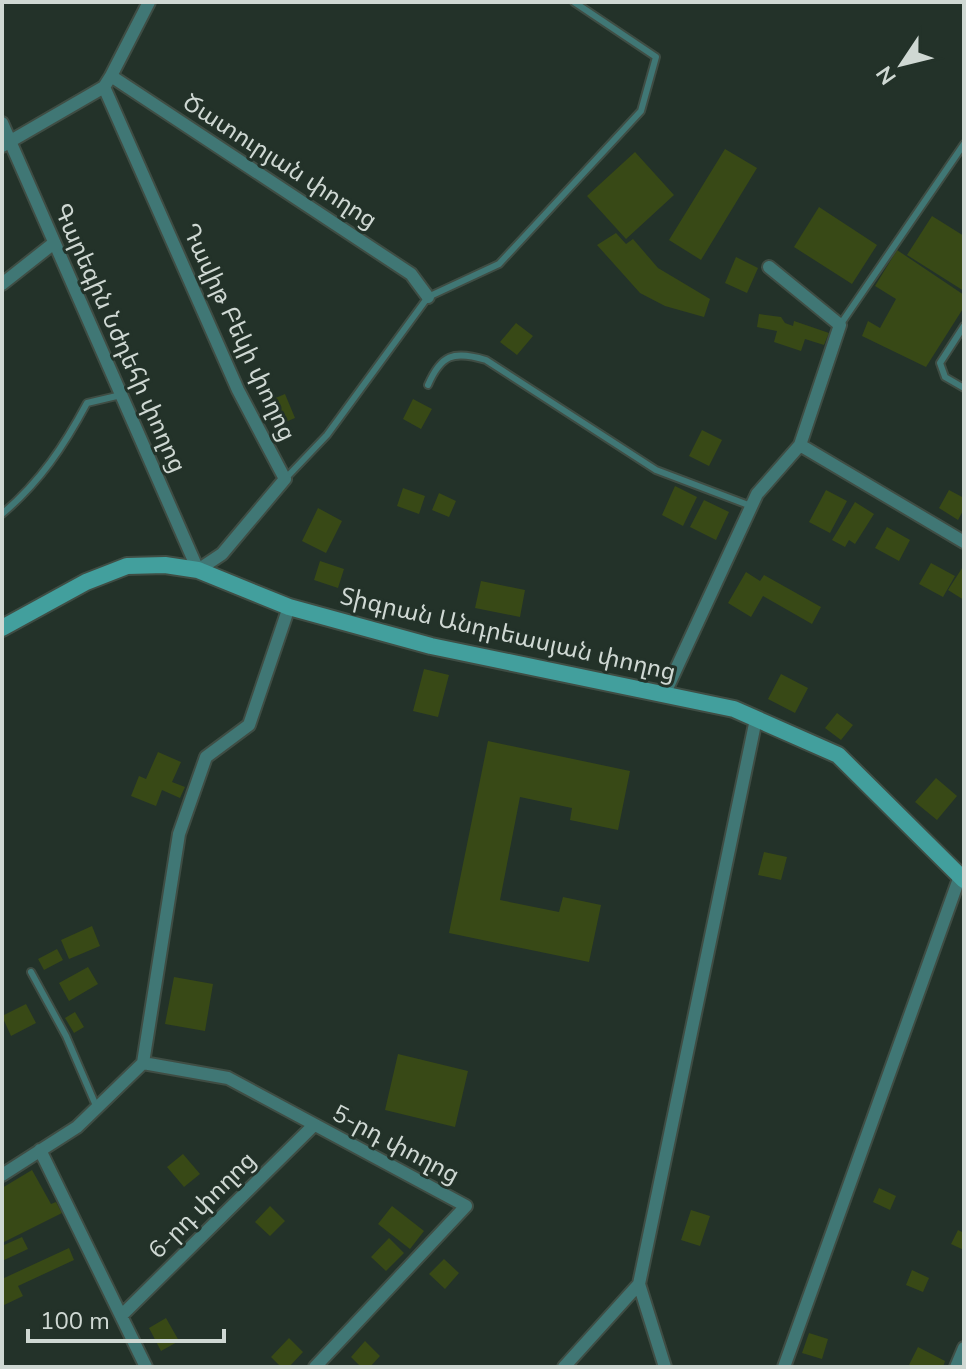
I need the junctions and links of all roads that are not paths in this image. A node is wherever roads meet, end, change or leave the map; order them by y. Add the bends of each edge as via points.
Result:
1 (149, 2) edge
2 (574, 2) edge
3 (107, 82) junction
4 (2, 123) edge
5 (4, 140) edge
6 (964, 144) edge
7 (54, 243) junction
8 (769, 267) dead end
9 (2, 284) edge
10 (428, 297) junction
11 (840, 325) junction
12 (964, 326) edge
13 (428, 385) dead end
14 (964, 388) edge
15 (121, 395) junction
16 (800, 445) junction
17 (285, 479) junction
18 (751, 506) junction
19 (2, 514) edge
20 (964, 542) edge
21 (198, 570) junction
22 (289, 607) junction
23 (2, 628) edge
24 (664, 695) junction
25 (756, 719) junction
26 (962, 878) edge
27 (31, 972) dead end
28 (143, 1063) junction
29 (97, 1108) junction
30 (314, 1125) junction
31 (40, 1150) junction
32 (2, 1175) edge
33 (639, 1284) junction
34 (121, 1316) junction
35 (964, 1348) edge
36 (146, 1367) edge
37 (315, 1367) edge
38 (564, 1367) edge
39 (665, 1367) edge
40 (784, 1367) edge
41 (956, 1367) edge

1 - 3 street
2 - 10 lane via 656,57 641,111 499,264
3 - 5 street
3 - 10 street, Ծատուրյան փողոց via 411,274
3 - 17 street, Դավիթ Բեկի փողոց via 238,390
4 - 5 street, Գարեգին Նժդեհի փողոց
5 - 7 street, Գարեգին Նժդեհի փողոց
6 - 11 lane
7 - 9 street
7 - 15 street, Գարեգին Նժդեհի փողոց
8 - 11 street
10 - 17 lane via 327,435
11 - 16 street
12 - 14 lane via 940,363 945,377
13 - 18 lane via 437,364 450,356 486,360 656,470
15 - 19 lane via 87,403 65,445 30,491
15 - 21 street, Գարեգին Նժդեհի փողոց
16 - 18 street
16 - 20 street
17 - 21 street, Դավիթ Բեկի փողոց via 222,554
18 - 24 street
21 - 22 main road, Տիգրան Անդրեասյան փողոց
21 - 23 main road, Տիգրան Անդրեասյան փողոց via 127,566
22 - 24 main road, Տիգրան Անդրեասյան փողոց via 431,646
22 - 28 street via 249,725 206,757 179,834
24 - 25 main road, Տիգրան Անդրեասյան փողոց via 734,709
25 - 26 main road, Տիգրան Անդրեասյան փողոց via 838,755
25 - 33 street
26 - 40 street
27 - 29 lane
28 - 29 street
28 - 30 street, 5-րդ փողոց via 228,1078
29 - 31 street
30 - 34 street, 6-րդ փողոց
30 - 37 street, 5-րդ փողոց via 466,1206
31 - 32 street
31 - 34 street
33 - 38 street
33 - 39 street
34 - 36 street
35 - 41 street

